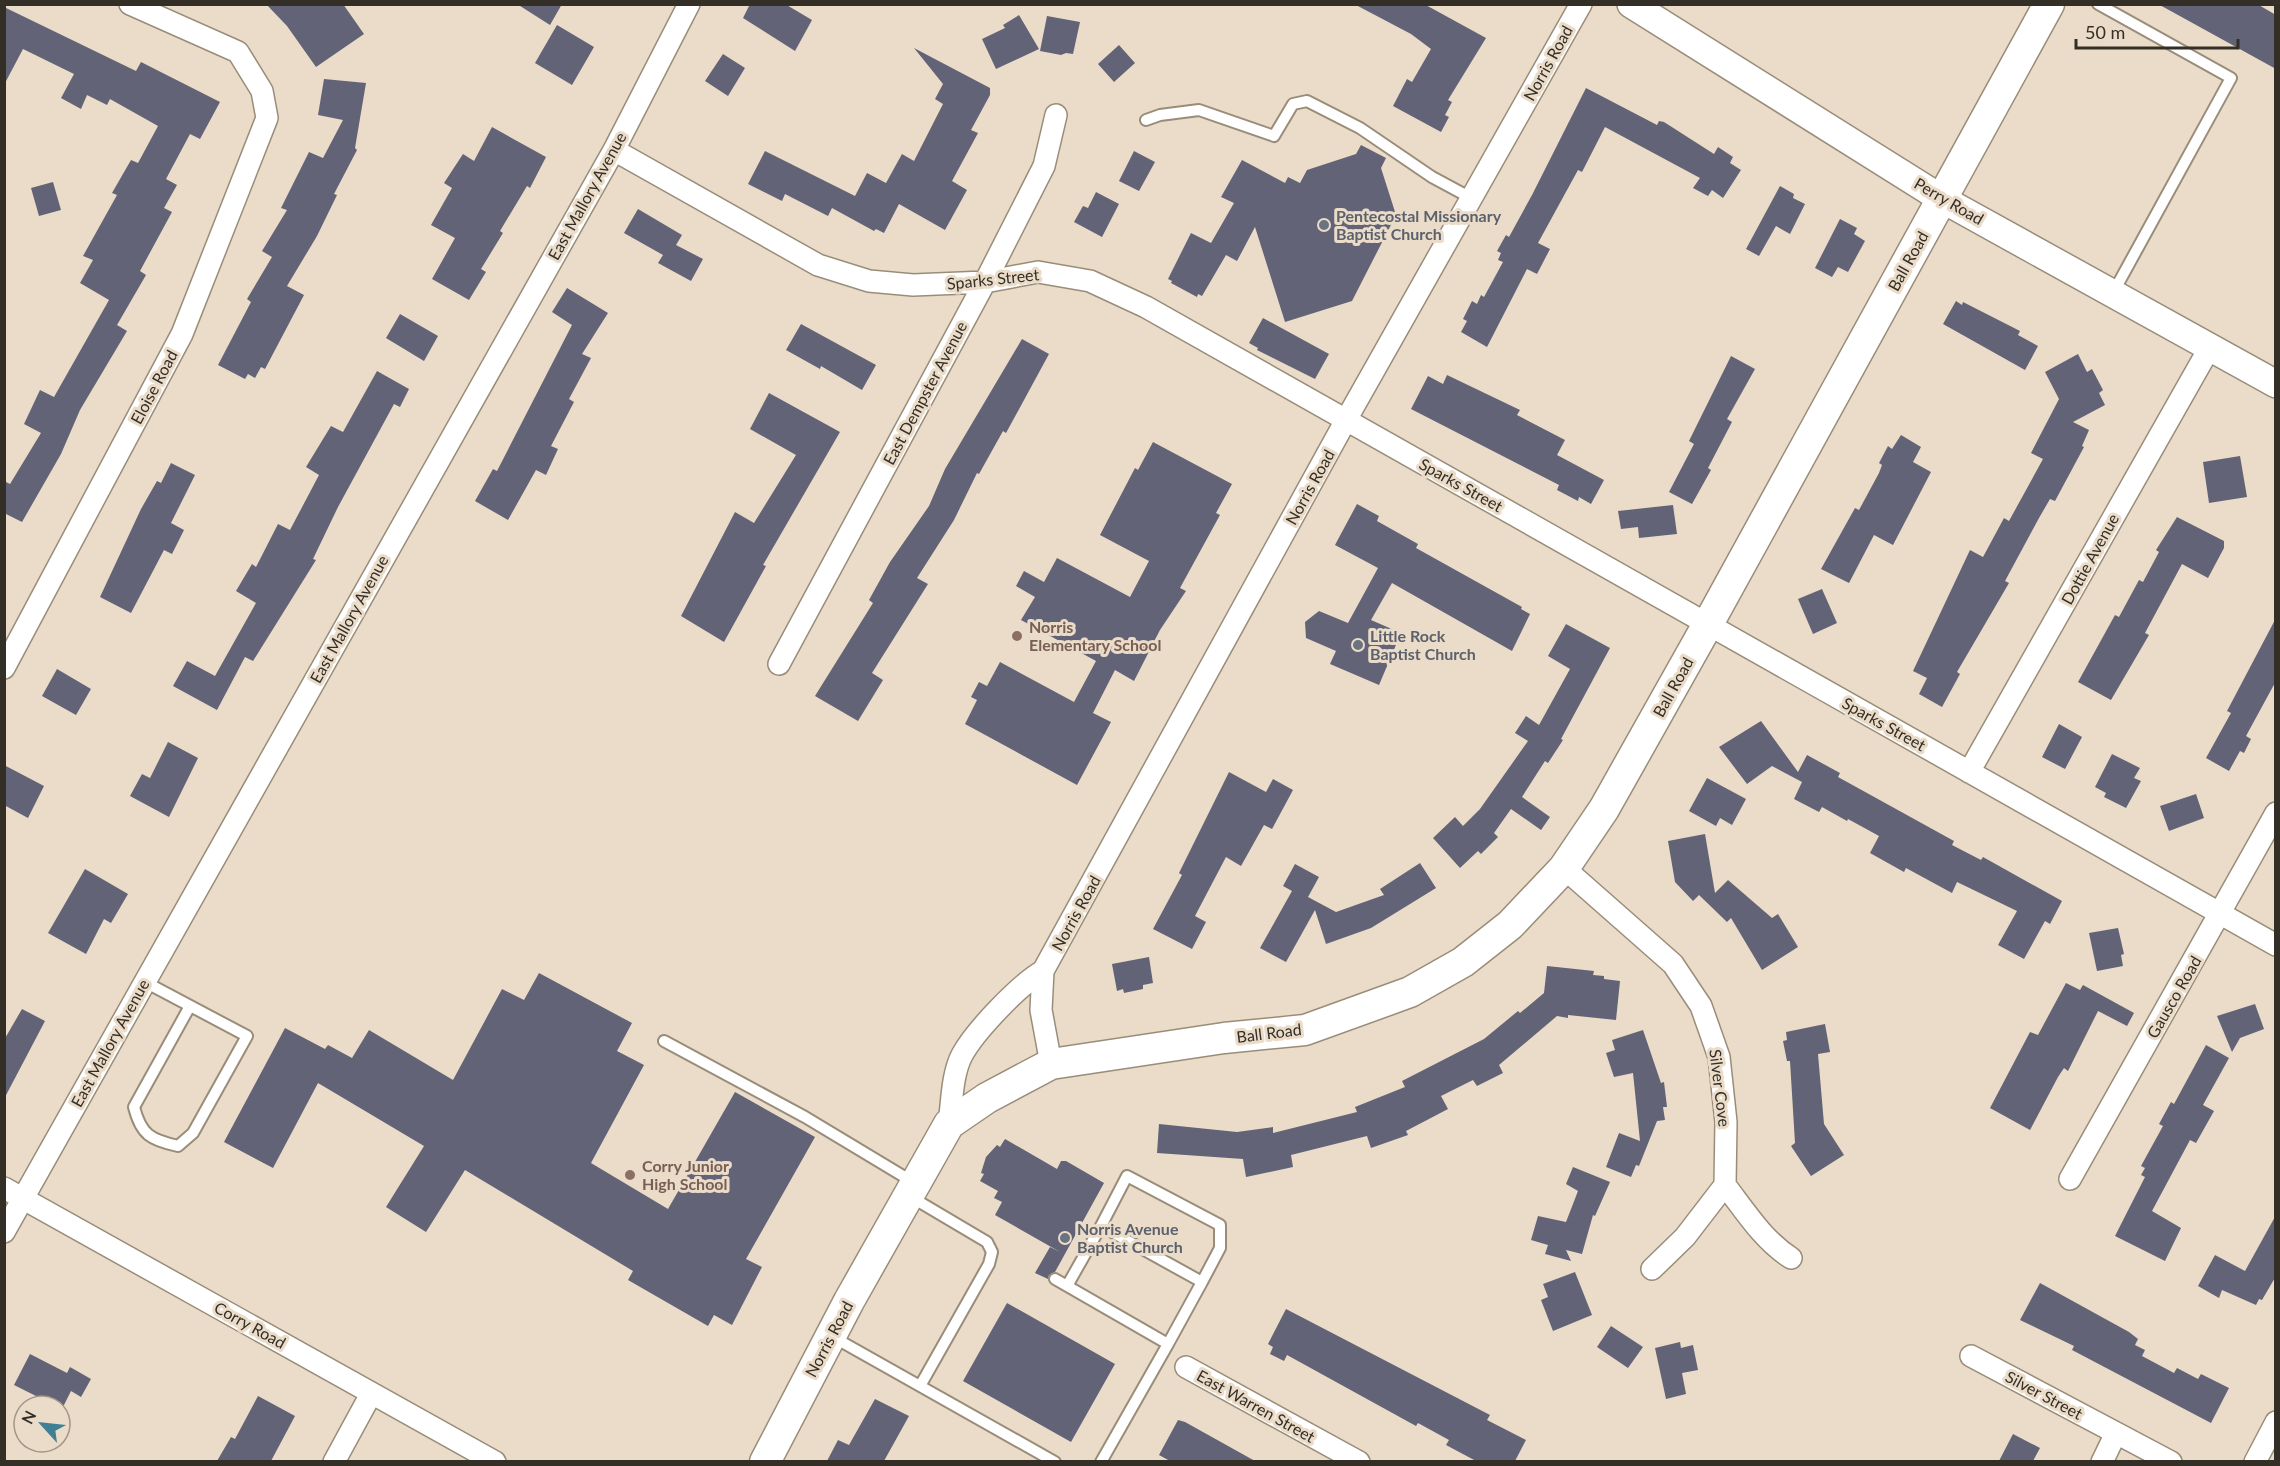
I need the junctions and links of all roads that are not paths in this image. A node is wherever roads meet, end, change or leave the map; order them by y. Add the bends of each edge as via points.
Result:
1 (130, 4) edge
2 (689, 4) edge
3 (1581, 4) edge
4 (1631, 4) edge
5 (2049, 4) edge
6 (2098, 4) edge
7 (1056, 115) dead end
8 (1146, 120) dead end
9 (614, 150) junction
10 (1471, 198) junction
11 (1942, 198) junction
12 (985, 282) junction
13 (2113, 293) junction
14 (2210, 347) junction
15 (2276, 384) edge
16 (1346, 420) junction
17 (1708, 624) junction
18 (779, 664) dead end
19 (4, 668) edge
20 (1969, 772) junction
21 (2276, 813) edge
22 (1564, 868) junction
23 (2222, 912) junction
24 (2276, 945) edge
25 (1043, 971) junction
26 (145, 982) junction
27 (190, 1006) junction
28 (664, 1041) dead end
29 (1051, 1064) junction
30 (949, 1124) junction
31 (2070, 1179) dead end
32 (1725, 1185) junction
33 (912, 1190) junction
34 (14, 1193) edge
35 (1101, 1226) junction
36 (4, 1232) edge
37 (1791, 1258) dead end
38 (1652, 1269) dead end
39 (1055, 1279) dead end
40 (1202, 1282) junction
41 (1068, 1287) junction
42 (831, 1336) junction
43 (1168, 1344) junction
44 (1971, 1356) dead end
45 (1186, 1367) dead end
46 (920, 1386) junction
47 (371, 1394) junction
48 (2276, 1422) edge
49 (2116, 1433) junction
50 (334, 1461) edge
51 (495, 1461) edge
52 (765, 1461) edge
53 (1055, 1461) edge
54 (1101, 1461) edge
55 (1359, 1461) edge
56 (2103, 1461) edge
57 (2171, 1461) edge
58 (2255, 1461) edge

1 - 19 street, Eloise Road via 238,52 262,91 267,118 182,334
2 - 9 street, East Mallory Avenue
3 - 10 street, Norris Road
4 - 11 street, Perry Road
5 - 11 main road, Ball Road
6 - 13 lane via 2231,78
7 - 12 street, East Dempster Avenue via 1044,166
8 - 10 lane via 1198,110 1274,136 1293,105 1307,102 1360,128 1432,177
9 - 12 street, Sparks Street via 818,265 869,281 913,285
9 - 26 street, East Mallory Avenue
10 - 16 street, Norris Road
11 - 13 street, Perry Road
11 - 17 main road, Ball Road
12 - 16 street, Sparks Street via 1038,272 1090,281 1146,307
12 - 18 street, East Dempster Avenue
13 - 14 street, Perry Road
14 - 15 street, Perry Road
14 - 20 street, Dottie Avenue
16 - 17 street, Sparks Street
16 - 25 street, Norris Road
17 - 20 street, Sparks Street
17 - 22 main road, Ball Road via 1604,809
20 - 23 street, Sparks Street
21 - 23 street, Gausco Road
22 - 29 main road, Ball Road via 1510,925 1463,962 1410,992 1305,1030
22 - 32 street, Silver Cove via 1673,964 1701,1006 1719,1058 1726,1122
23 - 24 street, Sparks Street
23 - 31 street, Gausco Road
25 - 29 street, Norris Road via 1041,1010
25 - 30 street, Norris Road via 1021,986 962,1055
26 - 27 lane
26 - 34 street, East Mallory Avenue
27 - 27 lane via 247,1036 193,1132 178,1146 155,1141 139,1125 134,1107
28 - 33 lane via 805,1117
29 - 30 main road
30 - 33 main road, Norris Road
32 - 37 street via 1754,1223
32 - 38 street via 1685,1237
33 - 42 main road, Norris Road
33 - 46 lane via 987,1242 992,1252 989,1264
34 - 36 street, East Mallory Avenue
34 - 47 street, Corry Road
35 - 40 lane
35 - 40 lane via 1127,1176 1220,1225 1220,1248
35 - 41 lane
39 - 41 lane
40 - 43 lane
41 - 43 lane
42 - 46 lane
42 - 52 main road, Norris Road
43 - 54 lane
44 - 49 street, Silver Street
45 - 55 street, East Warren Street
46 - 53 lane
47 - 50 street
47 - 51 street, Corry Road
48 - 58 street
49 - 56 street
49 - 57 street, Silver Street

